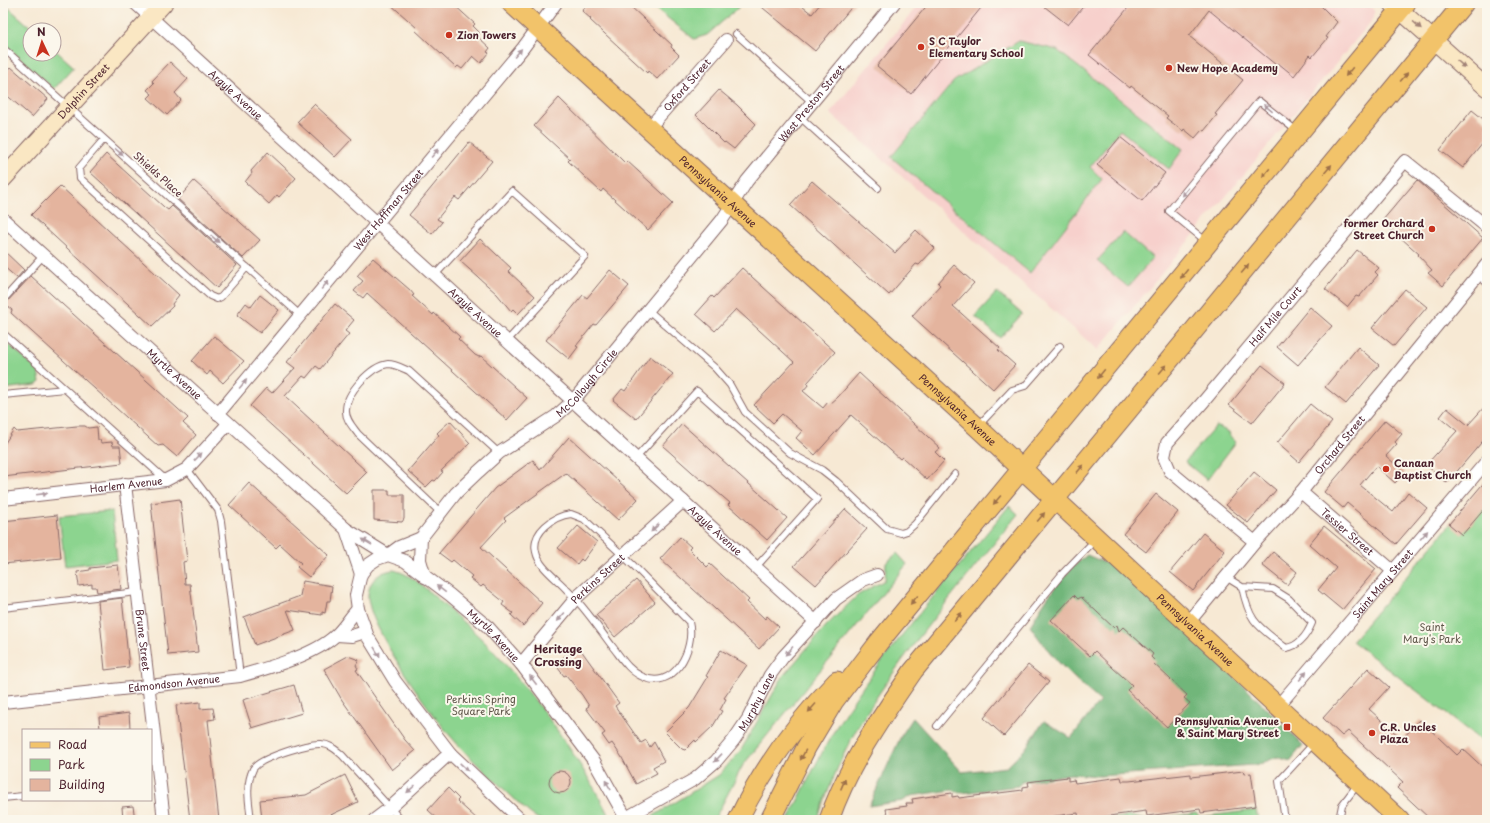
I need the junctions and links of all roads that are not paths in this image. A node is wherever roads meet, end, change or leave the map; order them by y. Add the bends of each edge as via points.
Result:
1 (135, 3) edge
2 (164, 3) edge
3 (511, 3) edge
4 (556, 3) edge
5 (894, 3) edge
6 (1464, 3) edge
7 (1399, 5) edge
8 (151, 18) junction
9 (537, 27) junction
10 (731, 37) joint
11 (1434, 41) junction
12 (3, 48) edge
13 (1487, 88) edge
14 (812, 102) junction
15 (69, 107) junction
16 (800, 117) junction
17 (648, 129) junction
18 (1299, 133) junction
19 (104, 139) junction
20 (3, 179) edge
21 (878, 188) dead end
22 (731, 205) junction
23 (3, 219) edge
24 (377, 223) junction
25 (1487, 227) edge
26 (1208, 244) junction
27 (43, 256) junction
28 (1487, 264) edge
29 (247, 267) junction
30 (435, 275) junction
31 (1482, 279) edge
32 (3, 300) edge
33 (648, 310) junction
34 (300, 315) junction
35 (4, 335) edge
36 (507, 341) junction
37 (1060, 346) dead end
38 (65, 389) junction
39 (3, 396) edge
40 (573, 401) junction
41 (218, 414) junction
42 (228, 424) junction
43 (977, 427) junction
44 (500, 453) junction
45 (636, 458) junction
46 (1487, 461) edge
47 (186, 469) junction
48 (1022, 470) junction
49 (955, 474) dead end
50 (166, 480) junction
51 (125, 484) junction
52 (1301, 492) junction
53 (3, 499) edge
54 (1055, 500) junction
55 (683, 501) junction
56 (440, 512) junction
57 (346, 529) junction
58 (421, 538) junction
59 (1097, 538) junction
60 (1255, 542) junction
61 (388, 555) junction
62 (624, 556) junction
63 (756, 567) junction
64 (1393, 571) junction
65 (361, 574) junction
66 (877, 575) dead end
67 (425, 577) junction
68 (1226, 577) junction
69 (1242, 587) junction
70 (137, 592) junction
71 (576, 598) junction
72 (3, 608) edge
73 (358, 609) junction
74 (816, 622) junction
75 (1188, 623) junction
76 (365, 632) junction
77 (337, 635) junction
78 (879, 642) junction
79 (522, 664) junction
80 (240, 676) junction
81 (148, 686) junction
82 (3, 702) edge
83 (1278, 706) junction
84 (937, 726) dead end
85 (151, 729) edge
86 (152, 740) edge
87 (1315, 742) junction
88 (450, 753) junction
89 (155, 781) edge
90 (1359, 783) junction
91 (22, 796) edge
92 (3, 798) edge
93 (390, 808) junction
94 (626, 819) edge
95 (164, 820) edge
96 (251, 820) edge
97 (374, 820) edge
98 (401, 820) edge
99 (521, 820) edge
100 (738, 820) edge
101 (770, 820) edge
102 (829, 820) edge
103 (1285, 820) edge
104 (1339, 820) edge
105 (1400, 820) edge

1 - 8 street, Argyle Avenue
2 - 8 main road, Dolphin Street
3 - 9 main road, Pennsylvania Avenue
4 - 9 street, West Hoffman Street
5 - 14 street, West Preston Street
6 - 11 main road
7 -> 11 main road
7 -> 18 main road
8 - 15 main road, Dolphin Street
8 - 24 street, Argyle Avenue
9 - 17 main road, Pennsylvania Avenue
24 -> 9 street, West Hoffman Street via 523,48
10 - 14 lane
10 - 17 street, Oxford Street
11 -> 13 main road
54 -> 11 main road
12 - 15 lane, Shields Place
14 - 16 street, West Preston Street
15 - 19 lane, Shields Place
15 - 20 main road, Dolphin Street
16 - 21 lane
16 - 22 street, West Preston Street via 747,181
17 - 22 main road, Pennsylvania Avenue
18 -> 26 main road
18 -> 26 lane via 1259,101 1169,211
19 -> 29 lane, Shields Place
19 - 29 lane via 79,168 80,178 210,296 217,299 221,297
22 - 33 street, McCollough Circle via 722,220
22 - 43 main road, Pennsylvania Avenue
23 - 27 street, Myrtle Avenue
24 - 30 street, Argyle Avenue
34 -> 24 street, West Hoffman Street
25 - 60 street, Half Mile Court via 1405,161 1167,443 1164,457 1170,470
26 -> 48 main road
27 - 32 lane
27 - 41 street, Myrtle Avenue
28 - 31 street, Orchard Street
29 - 34 lane, Shields Place
30 - 36 street, Argyle Avenue
30 - 36 lane via 512,191 584,256
31 - 52 street, Orchard Street
33 - 40 street, McCollough Circle
33 - 49 lane via 715,368 730,385 745,412 758,425 790,453 822,470 836,481 887,529 901,533 907,531
41 -> 34 street, West Hoffman Street
35 - 38 lane
36 - 40 street, Argyle Avenue
37 - 43 lane via 1025,386 1012,390
38 - 39 lane
38 - 50 lane
40 - 44 street, McCollough Circle via 556,416
40 - 45 street, Argyle Avenue
41 - 42 street, Myrtle Avenue
47 -> 42 street, Harlem Avenue
42 - 57 street, Myrtle Avenue
43 - 48 main road, Pennsylvania Avenue
44 - 56 street, McCollough Circle via 456,492
44 - 56 lane via 409,371 388,364 368,374 348,398 346,411 349,422 358,434
45 - 55 street, Argyle Avenue
45 - 63 lane via 697,391 817,499
64 -> 46 street, Saint Mary Street
47 - 50 street, Harlem Avenue
47 - 80 lane via 218,510 221,520
48 - 54 main road, Pennsylvania Avenue
48 -> 78 main road
50 - 51 street, Harlem Avenue
53 -> 51 street, Harlem Avenue
51 - 70 street, Brune Street
52 - 60 street, Orchard Street
52 - 64 street, Tessier Street
54 - 59 main road, Pennsylvania Avenue
102 -> 54 main road via 846,778 871,732 913,671
55 -> 62 street, Perkins Street
55 - 63 street, Argyle Avenue
56 - 58 street, McCollough Circle
61 -> 57 street, Myrtle Avenue
57 - 65 street, Myrtle Avenue
58 - 61 street via 399,547
58 - 67 street via 420,560
59 - 75 main road, Pennsylvania Avenue
59 - 84 lane via 1062,574
60 - 68 street, Orchard Street
61 - 65 street via 368,565
61 - 67 street, Myrtle Avenue via 405,561
62 - 71 street, Perkins Street
62 - 71 lane via 584,519 571,514 551,521 536,539 536,551 540,562
62 - 71 lane via 689,622 692,632 690,645 684,660 676,670 666,678 652,680 631,670
63 - 74 street, Argyle Avenue
83 -> 64 street, Saint Mary Street
65 - 73 street via 356,595
66 - 74 street, Murphy Lane via 863,580 836,599
79 -> 67 street, Myrtle Avenue via 488,628
68 - 69 lane
68 - 75 street, Orchard Street
69 - 69 lane via 1273,589 1289,599 1312,622 1308,634 1294,647 1286,648 1255,624 1246,608
70 - 72 lane
70 - 81 street, Brune Street
71 -> 79 street, Perkins Street
73 - 76 street
73 - 77 street
74 -> 94 street, Murphy Lane via 770,675 748,719 716,761 695,779
75 - 83 main road, Pennsylvania Avenue
76 - 77 street via 352,636
76 -> 88 street via 391,675
77 - 80 street, Edmondson Avenue via 291,660
78 -> 100 main road via 828,690 780,746
78 -> 101 main road via 834,701 806,748
94 -> 79 street, Myrtle Avenue via 594,761
80 - 81 street, Edmondson Avenue
81 - 82 street, Edmondson Avenue
81 - 85 street, Brune Street
83 - 87 main road, Pennsylvania Avenue
86 - 89 street, Brune Street
87 - 90 main road, Pennsylvania Avenue
87 - 103 lane via 1279,781
88 -> 93 street
88 -> 99 street
89 - 95 street, Brune Street
90 - 104 lane via 1342,804
90 - 105 main road, Pennsylvania Avenue
91 - 92 lane
93 - 96 lane via 342,755 332,746 321,744 265,759 254,767 247,790
93 - 97 street
93 - 98 lane

